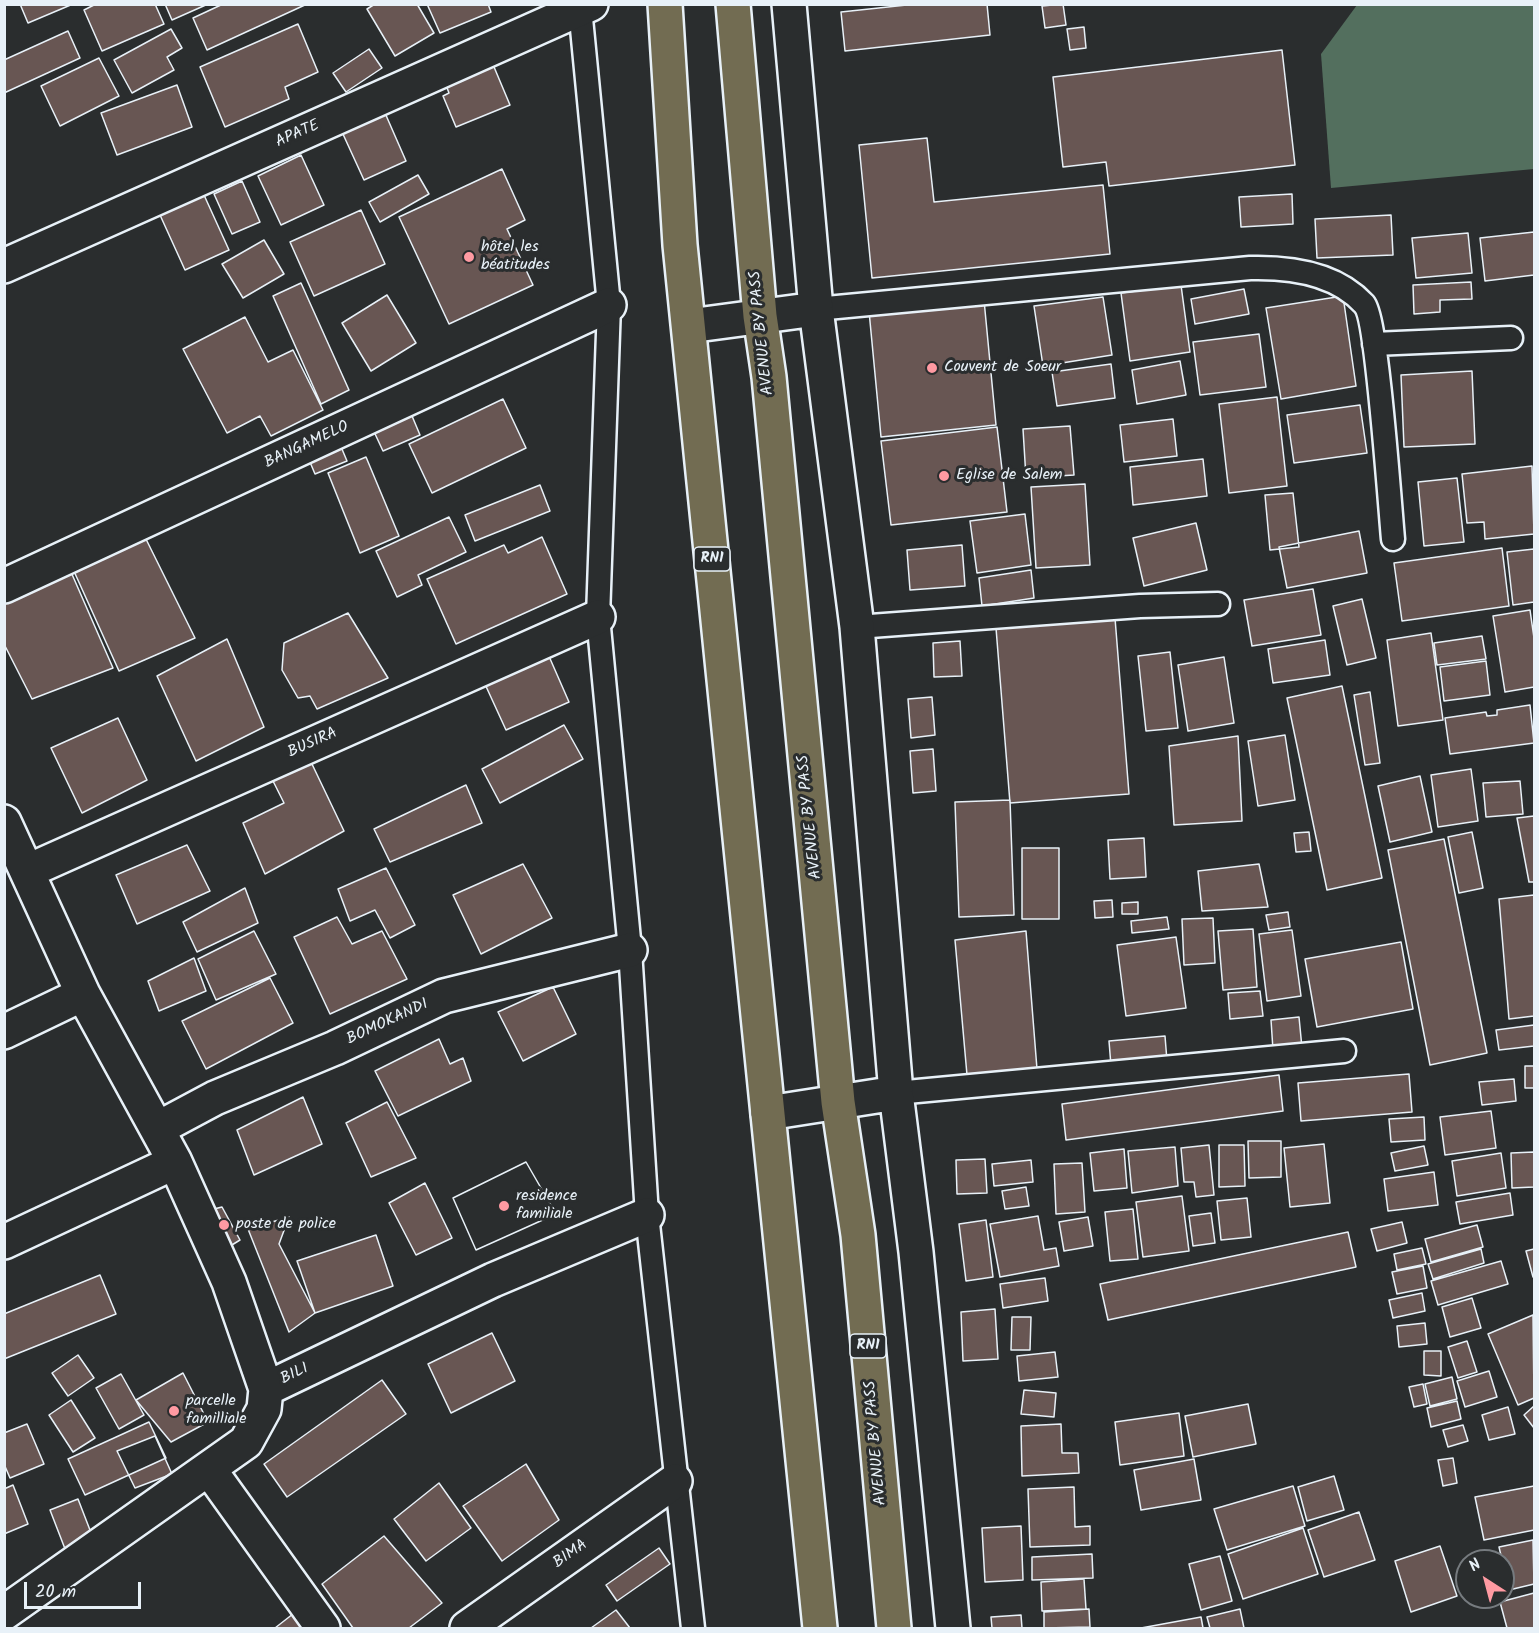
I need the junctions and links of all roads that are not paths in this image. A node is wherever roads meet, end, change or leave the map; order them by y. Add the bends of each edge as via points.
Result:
1 (664, 4) edge
2 (733, 4) edge
3 (789, 4) edge
4 (585, 6) edge
5 (4, 266) edge
6 (609, 305) junction
7 (816, 309) junction
8 (760, 316) junction
9 (689, 326) junction
10 (1512, 338) dead end
11 (1374, 344) junction
12 (1393, 539) dead end
13 (4, 586) edge
14 (1218, 604) dead end
15 (598, 617) junction
16 (857, 627) junction
17 (4, 822) edge
18 (28, 871) junction
19 (630, 950) junction
20 (83, 994) junction
21 (4, 1032) edge
22 (1344, 1051) dead end
23 (896, 1093) junction
24 (838, 1102) junction
25 (768, 1113) junction
26 (157, 1129) junction
27 (175, 1162) junction
28 (647, 1215) junction
29 (4, 1242) edge
30 (266, 1389) junction
31 (209, 1469) junction
32 (675, 1480) junction
33 (4, 1613) edge
34 (323, 1629) edge
35 (467, 1629) edge
36 (693, 1629) edge
37 (820, 1629) edge
38 (894, 1629) edge
39 (953, 1629) edge

1 - 9 highway, RN1
2 - 8 highway, AVENUE BY PASS / RN1
3 - 7 street
4 - 5 street, APATE
4 - 6 lane
6 - 13 street, BANGAMELO
6 - 15 lane
7 - 8 street
7 - 11 lane via 1283,267 1318,275 1345,289 1365,306
7 - 16 street
8 - 9 street
8 - 24 highway, AVENUE BY PASS / RN1
9 - 25 highway, RN1
10 - 11 lane
11 - 12 lane
14 - 16 lane
15 - 18 street, BUSIRA
15 - 19 lane
16 - 23 street
17 - 18 street
18 - 20 street
19 - 26 street, BOMOKANDI via 444,996 335,1048 215,1098
19 - 28 lane
20 - 21 street
20 - 26 street
22 - 23 lane
23 - 24 street
23 - 39 street
24 - 25 street
24 - 38 highway, AVENUE BY PASS / RN1 via 858,1235
25 - 37 highway, RN1
26 - 27 street
27 - 29 street
27 - 30 street via 229,1282
28 - 30 street, BILI via 493,1280
28 - 32 lane
30 - 31 street, BILI via 264,1409 246,1442
31 - 33 street, BILI
31 - 34 street
32 - 35 street, BIMA
32 - 36 lane

